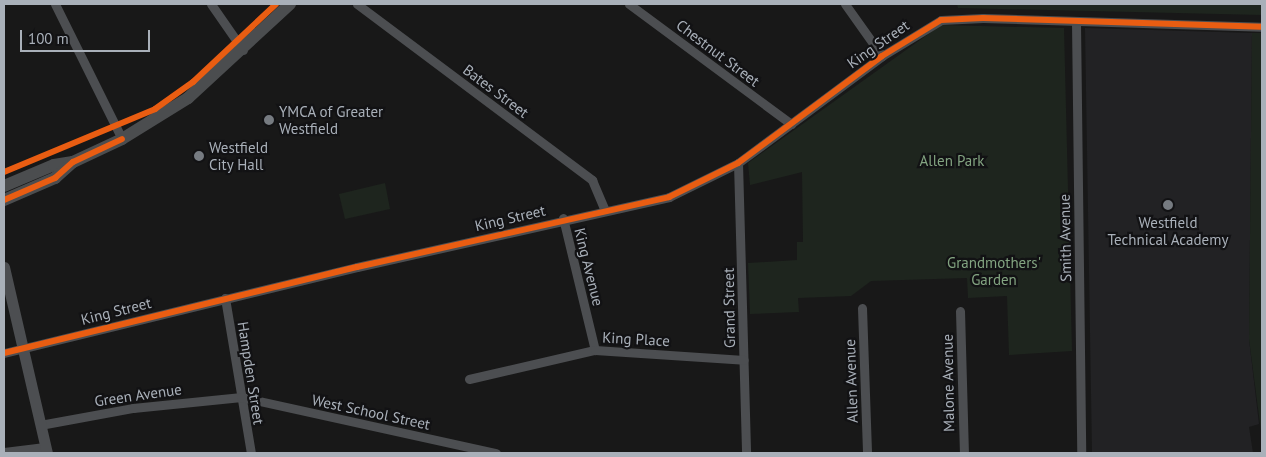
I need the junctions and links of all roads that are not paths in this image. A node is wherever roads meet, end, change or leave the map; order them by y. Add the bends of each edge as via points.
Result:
1 (55, 4) edge
2 (212, 4) edge
3 (290, 4) edge
4 (357, 4) edge
5 (629, 4) edge
6 (845, 4) edge
7 (1076, 22) junction
8 (1262, 27) edge
9 (243, 50) junction
10 (882, 56) junction
11 (790, 124) junction
12 (122, 139) junction
13 (73, 162) junction
14 (738, 163) junction
15 (4, 186) edge
16 (4, 200) edge
17 (605, 210) junction
18 (563, 218) junction
19 (4, 268) edge
20 (225, 298) junction
21 (862, 308) dead end
22 (960, 311) dead end
23 (22, 348) junction
24 (595, 350) junction
25 (4, 353) edge
26 (744, 360) junction
27 (469, 379) dead end
28 (241, 397) junction
29 (40, 425) junction
30 (46, 450) edge
31 (4, 452) edge
32 (251, 453) edge
33 (496, 453) edge
34 (746, 453) edge
35 (867, 453) edge
36 (964, 453) edge
37 (1081, 453) edge

1 - 12 street
2 - 9 street
3 - 9 main road
4 - 17 street, Bates Street via 592,180
5 - 11 street, Chestnut Street
6 - 10 street
7 - 8 street, King Street
7 - 10 street, King Street via 960,18 932,24
7 - 37 street, Smith Avenue
9 - 12 main road via 188,98
10 - 11 street, King Street
11 - 14 street, King Street
12 - 13 main road
13 - 15 main road via 54,165
13 - 16 main road via 55,178
14 - 17 street, King Street via 670,197
14 - 26 street, Grand Street
17 - 18 street, King Street
18 - 20 street, King Street
18 - 24 street, King Avenue
19 - 23 street
20 - 23 street, King Street
20 - 28 street, Hampden Street
21 - 35 street, Allen Avenue
22 - 36 street, Malone Avenue
23 - 25 street, King Street
23 - 29 street
24 - 26 street, King Place
24 - 27 street, King Place
26 - 34 street, Grand Street
28 - 29 street, Green Avenue via 134,408
28 - 32 street, Hampden Street
28 - 33 street, West School Street
29 - 30 street
30 - 31 street

